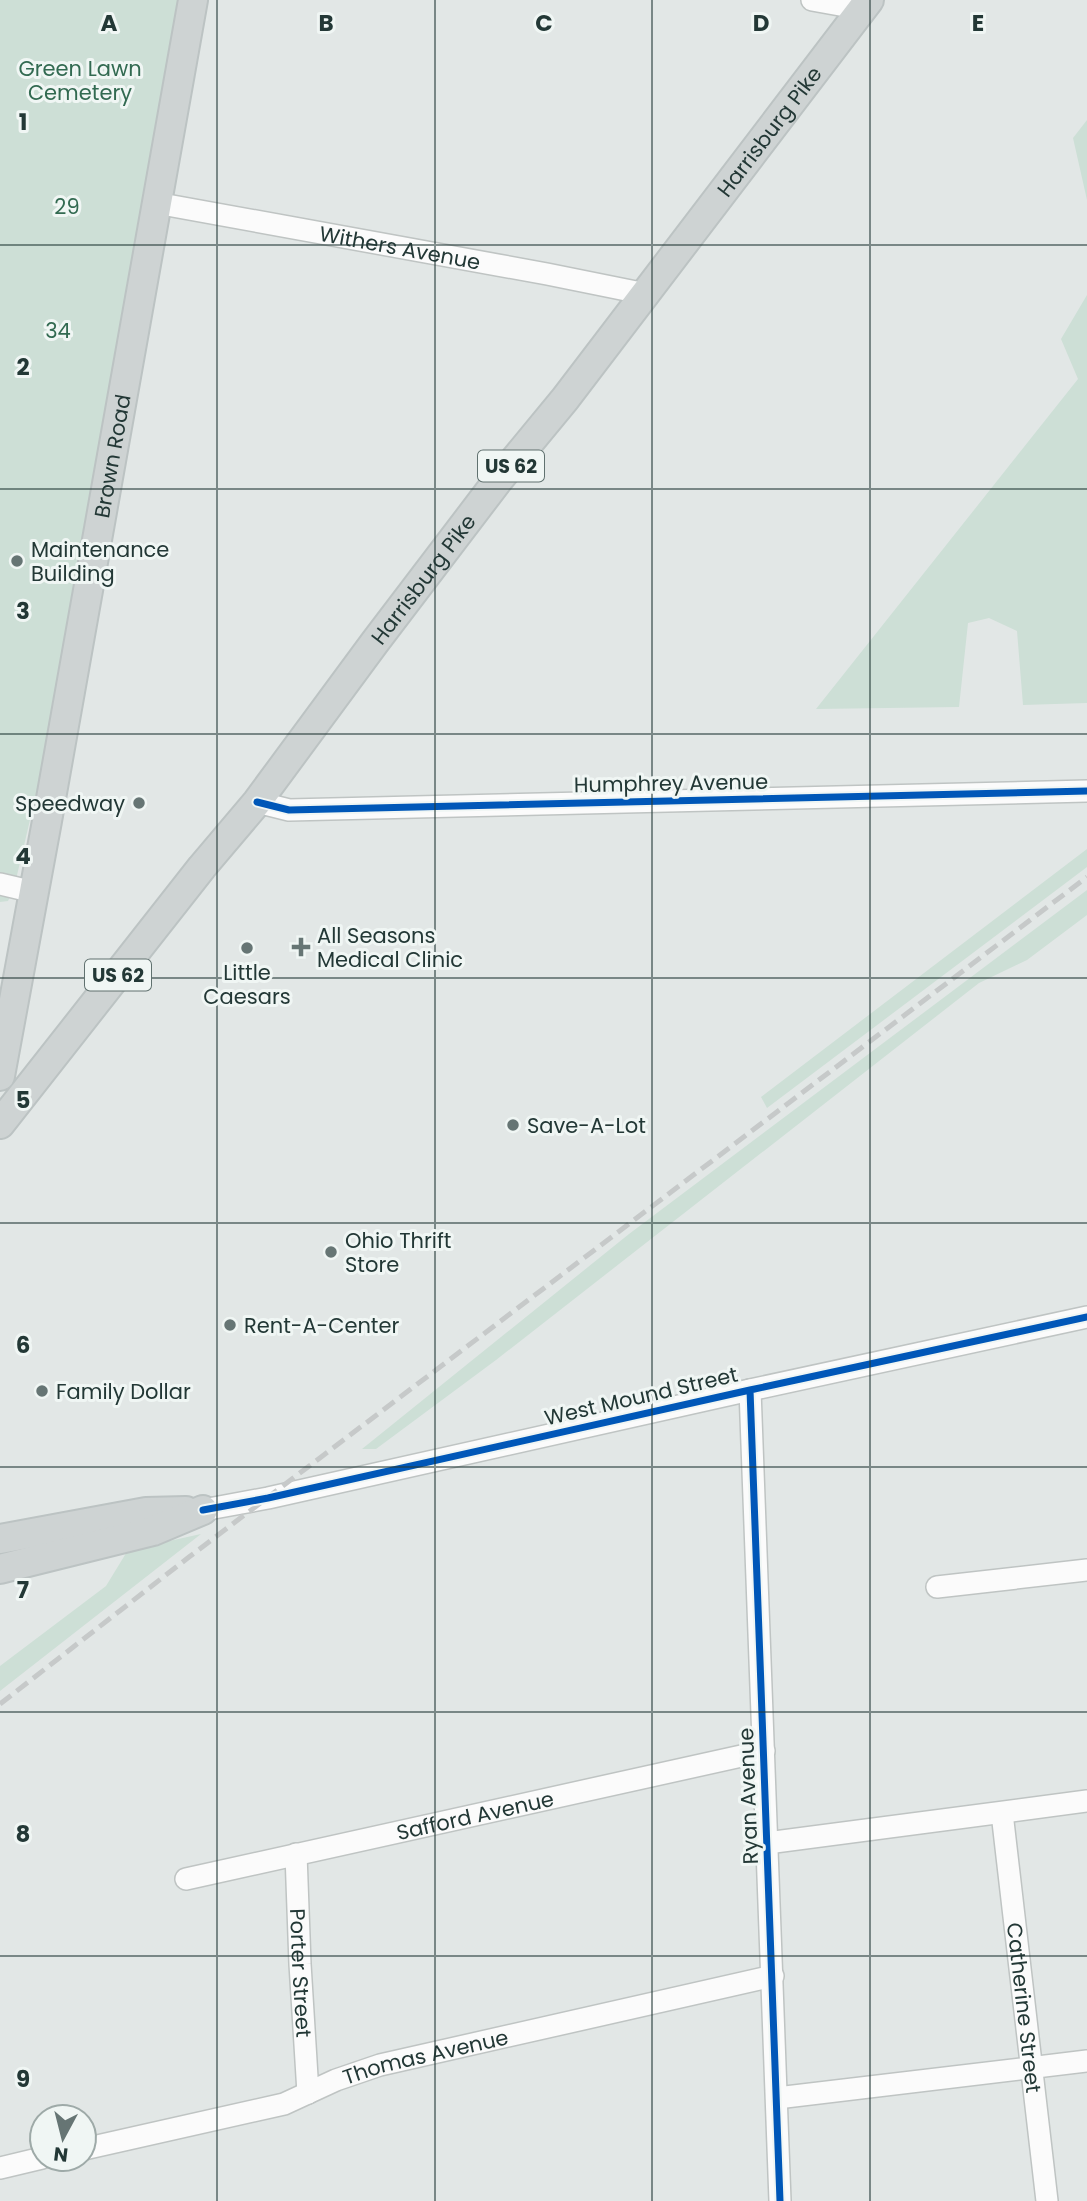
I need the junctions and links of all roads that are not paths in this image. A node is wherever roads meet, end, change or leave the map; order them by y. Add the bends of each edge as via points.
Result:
1 (193, 0) edge
2 (811, 0) edge
3 (865, 4) edge
4 (156, 204) junction
5 (646, 295) junction
6 (1087, 791) edge
7 (257, 802) junction
8 (0, 884) edge
9 (34, 892) junction
10 (0, 1076) edge
11 (6, 1103) edge
12 (1087, 1317) edge
13 (750, 1390) junction
14 (203, 1510) junction
15 (0, 1539) edge
16 (0, 1569) edge
17 (1087, 1570) edge
18 (937, 1587) dead end
19 (764, 1751) junction
20 (1087, 1801) edge
21 (1002, 1813) junction
22 (767, 1843) junction
23 (296, 1854) junction
24 (187, 1879) dead end
25 (773, 1976) junction
26 (1087, 2061) edge
27 (1031, 2068) junction
28 (308, 2093) junction
29 (777, 2098) junction
30 (98, 2146) edge
31 (28, 2161) edge
32 (0, 2168) edge
33 (780, 2201) edge
34 (1047, 2201) edge

1 - 4 main road, Brown Road
2 - 3 street
3 - 5 main road, Harrisburg Pike / US 62
4 - 5 street, Withers Avenue
4 - 9 main road, Brown Road
5 - 7 main road, Harrisburg Pike / US 62 via 499,479
6 - 7 street, Humphrey Avenue via 289,810
7 - 11 main road, Harrisburg Pike / US 62
8 - 9 street
9 - 10 main road, Brown Road
12 - 13 street, West Mound Street
13 - 14 street, West Mound Street
13 - 19 street, Ryan Avenue
14 - 15 main road, West Mound Street via 146,1512
14 - 16 main road, West Mound Street via 152,1531
17 - 18 street
19 - 22 street, Ryan Avenue
19 - 23 street, Safford Avenue
20 - 21 street
21 - 22 street
21 - 27 street, Catherine Street
22 - 25 street, Ryan Avenue
23 - 24 street, Safford Avenue
23 - 28 street, Porter Street
25 - 28 street, Thomas Avenue via 380,2065
25 - 29 street, Ryan Avenue
26 - 27 street
27 - 29 street
27 - 34 street, Catherine Street
28 - 30 street, Thomas Avenue via 284,2104
29 - 33 street, Ryan Avenue
31 - 32 street

